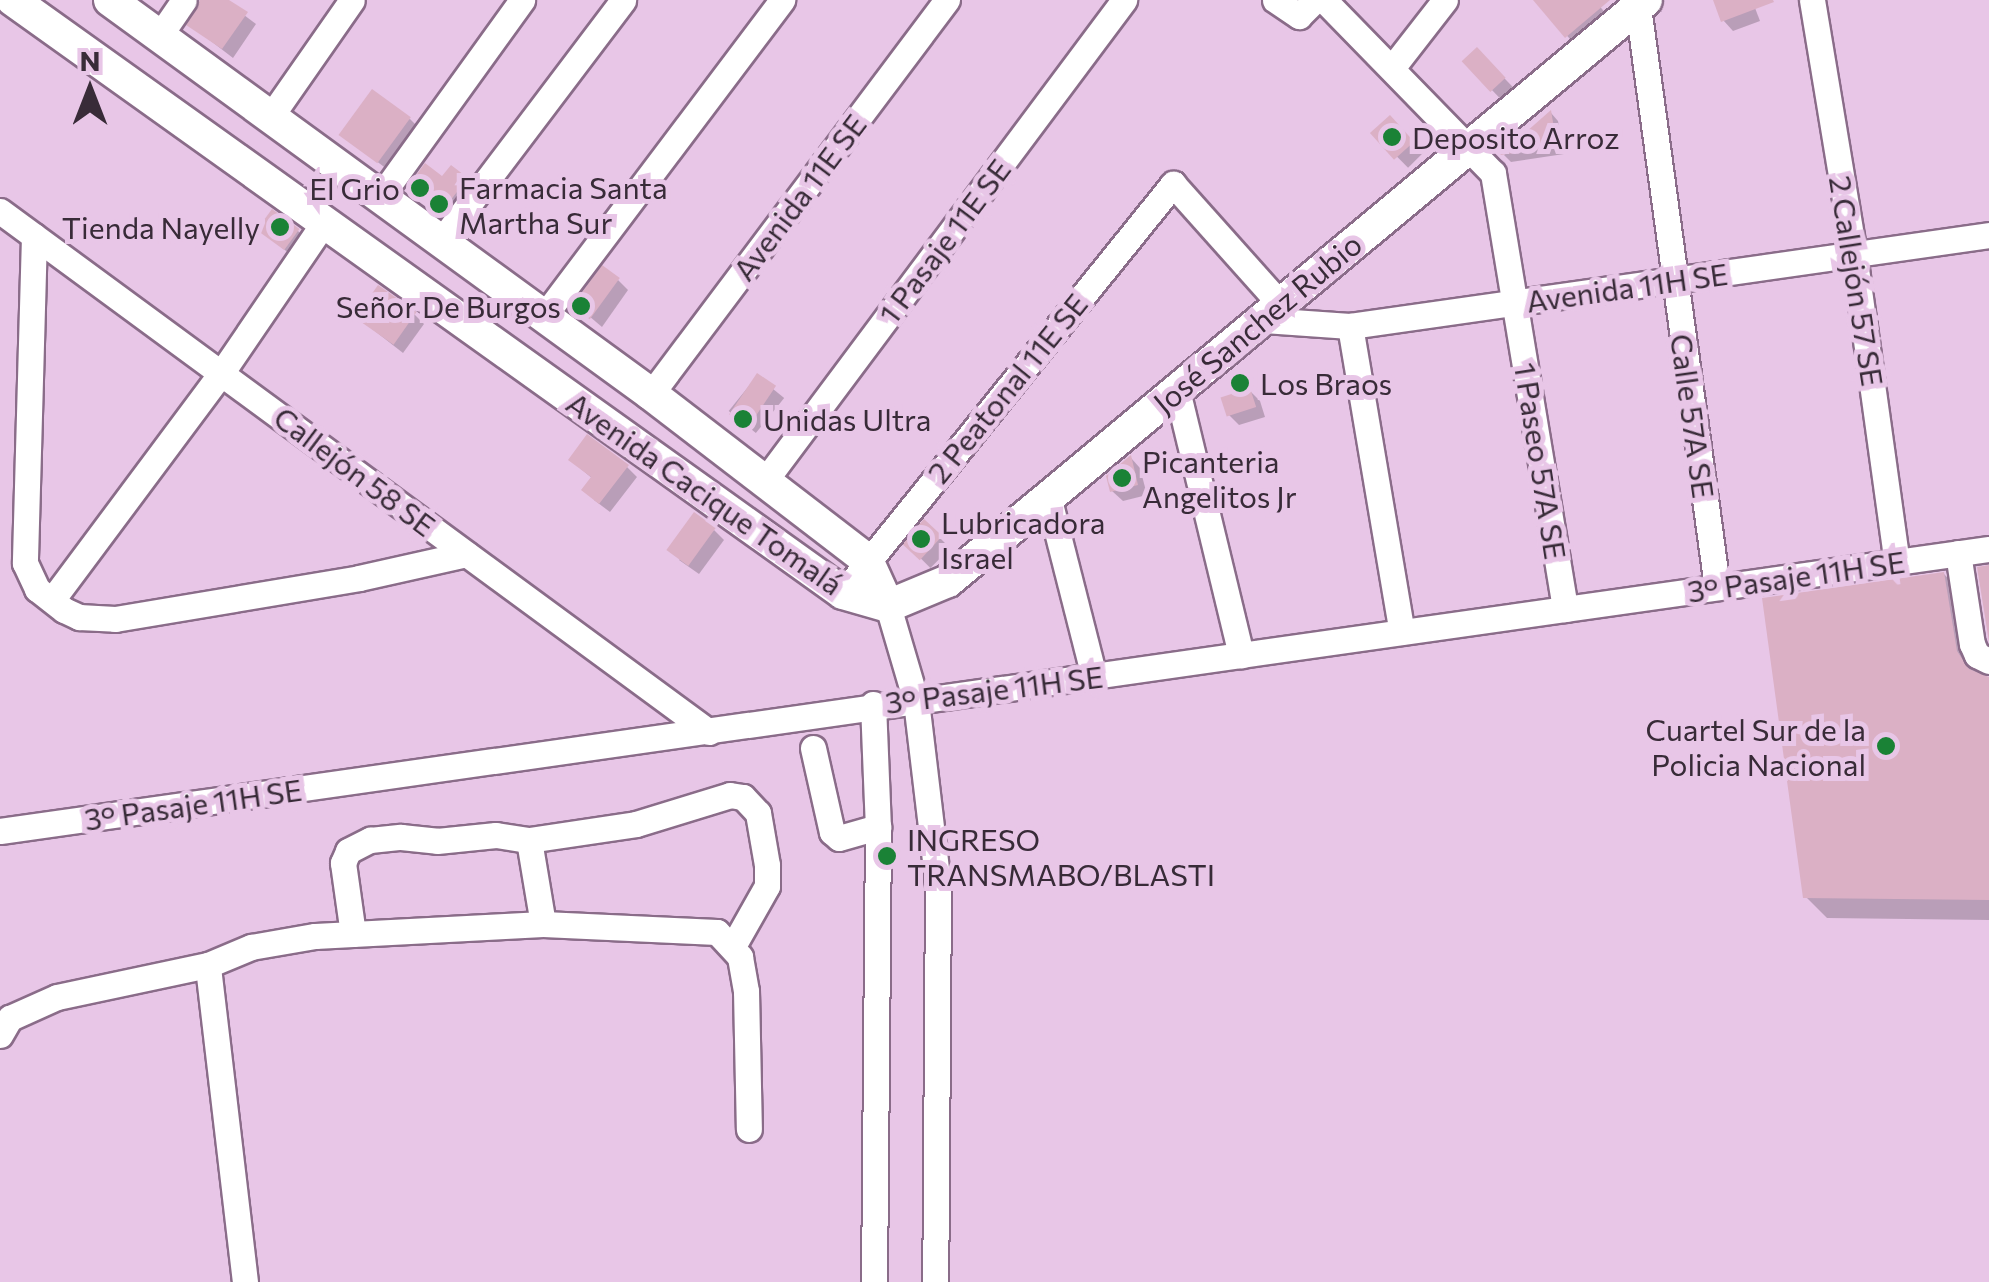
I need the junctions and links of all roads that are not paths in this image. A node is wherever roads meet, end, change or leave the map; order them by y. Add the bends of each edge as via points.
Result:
1 (14, 0) edge
2 (110, 0) edge
3 (184, 0) edge
4 (352, 0) edge
5 (522, 0) edge
6 (623, 0) edge
7 (782, 0) edge
8 (947, 0) edge
9 (1124, 0) edge
10 (1275, 0) edge
11 (1324, 0) edge
12 (1445, 0) edge
13 (1812, 0) edge
14 (1642, 3) edge
15 (1307, 8) edge
16 (160, 35) junction
17 (1392, 68) junction
18 (272, 116) junction
19 (1467, 146) junction
20 (380, 198) junction
21 (0, 211) edge
22 (323, 224) junction
23 (1989, 235) edge
24 (34, 236) junction
25 (441, 241) junction
26 (1854, 254) junction
27 (1675, 280) junction
28 (1516, 303) junction
29 (1272, 312) junction
30 (544, 316) junction
31 (1350, 326) junction
32 (222, 372) junction
33 (1177, 390) junction
34 (650, 394) junction
35 (764, 482) junction
36 (1048, 496) junction
37 (1989, 549) edge
38 (1958, 553) junction
39 (466, 554) junction
40 (867, 560) junction
41 (1898, 562) junction
42 (1717, 587) junction
43 (843, 594) junction
44 (52, 600) junction
45 (888, 606) junction
46 (1565, 609) junction
47 (1402, 632) junction
48 (1241, 655) junction
49 (1989, 661) edge
50 (1094, 676) junction
51 (916, 701) junction
52 (873, 704) junction
53 (709, 732) junction
54 (813, 748) dead end
55 (878, 827) junction
56 (0, 831) edge
57 (529, 840) junction
58 (543, 924) junction
59 (353, 934) junction
60 (733, 946) junction
61 (208, 966) junction
62 (0, 1035) edge
63 (749, 1129) dead end
64 (245, 1282) edge
65 (874, 1282) edge
66 (935, 1282) edge

1 - 22 main road, Avenida Cacique Tomalá
2 - 16 main road, Avenida Cacique Tomalá
3 - 16 street
4 - 18 street
5 - 20 street
6 - 25 street
7 - 30 street
8 - 34 street, Avenida 11E SE
9 - 35 street, 1 Pasaje 11E SE
10 - 15 street
11 - 17 street, 1 Paseo 57A SE
12 - 17 street
13 - 26 street, 2 Callejón 57 SE
14 - 19 main road, José Sanchez Rubio
14 - 27 street, Calle 57A SE
16 - 18 main road, Avenida Cacique Tomalá
17 - 19 street, 1 Paseo 57A SE
18 - 20 main road, Avenida Cacique Tomalá
19 - 28 street, 1 Paseo 57A SE via 1493,173
19 - 29 main road, José Sanchez Rubio
20 - 25 main road, Avenida Cacique Tomalá
21 - 24 street, Callejón 58 SE
22 - 32 street
22 - 43 main road, Avenida Cacique Tomalá
23 - 26 street, Avenida 11H SE
24 - 32 street, Callejón 58 SE
24 - 44 street via 25,562 29,578
25 - 30 main road, Avenida Cacique Tomalá
26 - 27 street, Avenida 11H SE
26 - 41 street, 2 Callejón 57 SE
27 - 28 street, Avenida 11H SE
27 - 42 street, Calle 57A SE
28 - 31 street, Avenida 11H SE
28 - 46 street, 1 Paseo 57A SE
29 - 31 street, Avenida 11H SE
29 - 33 main road, José Sanchez Rubio
29 - 40 street, 2 Peatonal 11E SE via 1173,184
30 - 34 main road, Avenida Cacique Tomalá
31 - 47 street
32 - 39 street, Callejón 58 SE
32 - 44 street
33 - 36 main road, José Sanchez Rubio
33 - 48 street
34 - 35 main road, Avenida Cacique Tomalá
35 - 40 main road, Avenida Cacique Tomalá
36 - 45 main road, José Sanchez Rubio via 948,581
36 - 50 street
37 - 38 street, 3° Pasaje 11H SE
38 - 41 street, 3° Pasaje 11H SE
38 - 49 street via 1972,644
39 - 44 street via 115,619 79,616
39 - 53 street, Callejón 58 SE
40 - 43 street, 2 Peatonal 11E SE
40 - 45 main road, Avenida Cacique Tomalá
41 - 42 street, 3° Pasaje 11H SE
42 - 46 street, 3° Pasaje 11H SE
43 - 45 main road, Avenida Cacique Tomalá
45 - 51 street
46 - 47 street, 3° Pasaje 11H SE
47 - 48 street, 3° Pasaje 11H SE
48 - 50 street, 3° Pasaje 11H SE
50 - 51 street, 3° Pasaje 11H SE
51 - 52 street, 3° Pasaje 11H SE
51 - 66 street via 938,884
52 - 53 street, 3° Pasaje 11H SE
52 - 55 street
53 - 56 street, 3° Pasaje 11H SE
54 - 55 street via 832,832 839,838
55 - 65 street
57 - 58 street
57 - 59 street via 401,836 348,851 342,862
57 - 60 street via 636,824 742,797 758,813 767,886
58 - 59 street
58 - 60 street via 695,928 717,932
59 - 61 street via 250,947
60 - 63 street via 746,990
61 - 62 street via 57,997 10,1018
61 - 64 street

